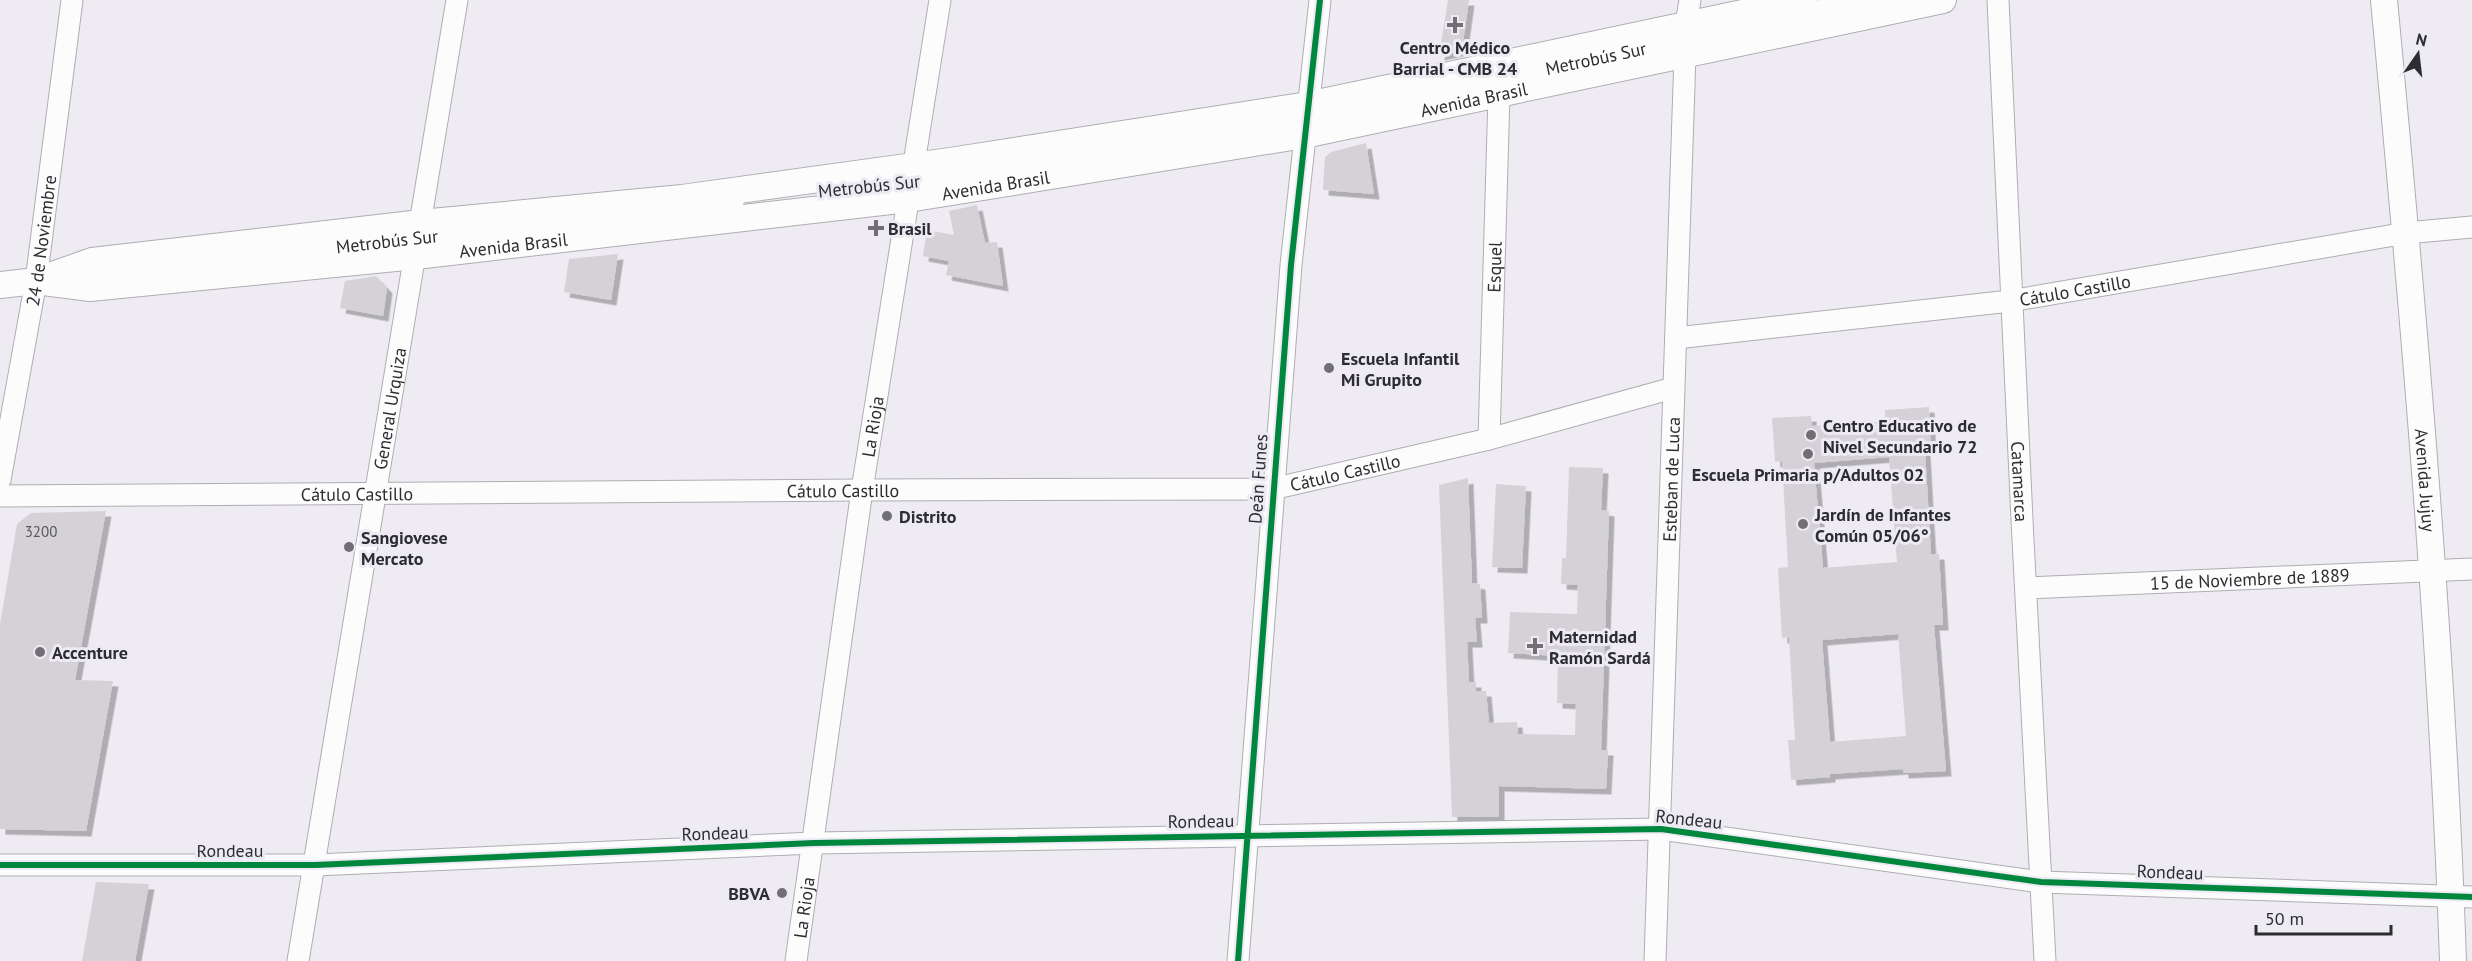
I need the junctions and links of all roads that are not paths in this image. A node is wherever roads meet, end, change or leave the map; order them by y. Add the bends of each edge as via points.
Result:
1 (72, 0) edge
2 (457, 0) edge
3 (940, 0) edge
4 (1320, 0) edge
5 (1804, 0) edge
6 (1870, 0) edge
7 (1942, 0) edge
8 (1998, 0) edge
9 (2384, 0) edge
10 (1687, 29) edge
11 (1499, 95) junction
12 (1306, 119) junction
13 (911, 182) junction
14 (2472, 227) edge
15 (2406, 233) junction
16 (418, 239) junction
17 (36, 281) junction
18 (0, 285) edge
19 (2010, 301) junction
20 (1676, 338) junction
21 (1673, 388) junction
22 (1489, 439) junction
23 (0, 480) edge
24 (862, 489) junction
25 (1272, 489) junction
26 (376, 494) junction
27 (0, 496) edge
28 (2472, 569) edge
29 (2431, 570) junction
30 (2028, 588) junction
31 (1660, 829) junction
32 (1247, 835) junction
33 (814, 843) junction
34 (0, 865) edge
35 (315, 865) junction
36 (2041, 882) junction
37 (2461, 897) edge
38 (298, 961) edge
39 (796, 961) edge
40 (1238, 961) edge
41 (1655, 961) edge
42 (2045, 961) edge
43 (2453, 961) edge

1 - 17 street, 24 de Noviembre
2 - 16 street, General Urquiza
3 - 13 street, La Rioja
4 - 12 street, Deán Funes
5 - 10 main road, Avenida Brasil
6 - 10 street
7 - 10 main road, Avenida Brasil
8 - 19 street, Catamarca
9 - 15 main road, Avenida Jujuy
10 - 11 main road, Avenida Brasil
10 - 12 main road, Avenida Brasil
10 - 20 street, Esteban de Luca
11 - 12 main road, Avenida Brasil
11 - 22 street, Esquel
12 - 13 main road, Avenida Brasil
12 - 25 street, Deán Funes
13 - 16 main road, Avenida Brasil
13 - 24 street, La Rioja
14 - 15 street, Cátulo Castillo
15 - 19 street, Cátulo Castillo
15 - 29 main road, Avenida Jujuy
16 - 17 main road, Avenida Brasil via 90,288
16 - 26 street, General Urquiza
17 - 18 main road, Avenida Brasil
17 - 23 street, 24 de Noviembre
19 - 20 street, Cátulo Castillo
19 - 30 street, Catamarca
20 - 21 street, Esteban de Luca
21 - 22 street, Cátulo Castillo
21 - 31 street, Esteban de Luca
22 - 25 street, Cátulo Castillo
24 - 25 street, Cátulo Castillo
24 - 26 street, Cátulo Castillo
24 - 33 street, La Rioja
25 - 32 street, Deán Funes
26 - 27 street, Cátulo Castillo
26 - 35 street, General Urquiza
28 - 29 street, 15 de Noviembre de 1889
29 - 30 street, 15 de Noviembre de 1889
29 - 37 main road, Avenida Jujuy
30 - 36 street, Catamarca
31 - 32 street, Rondeau
31 - 36 street, Rondeau
31 - 41 street, Esteban de Luca
32 - 33 street, Rondeau
32 - 40 street, Deán Funes
33 - 35 street, Rondeau
33 - 39 street, La Rioja
34 - 35 street, Rondeau
35 - 38 street, General Urquiza
36 - 37 street, Rondeau
36 - 42 street, Catamarca
37 - 43 main road, Avenida Jujuy

